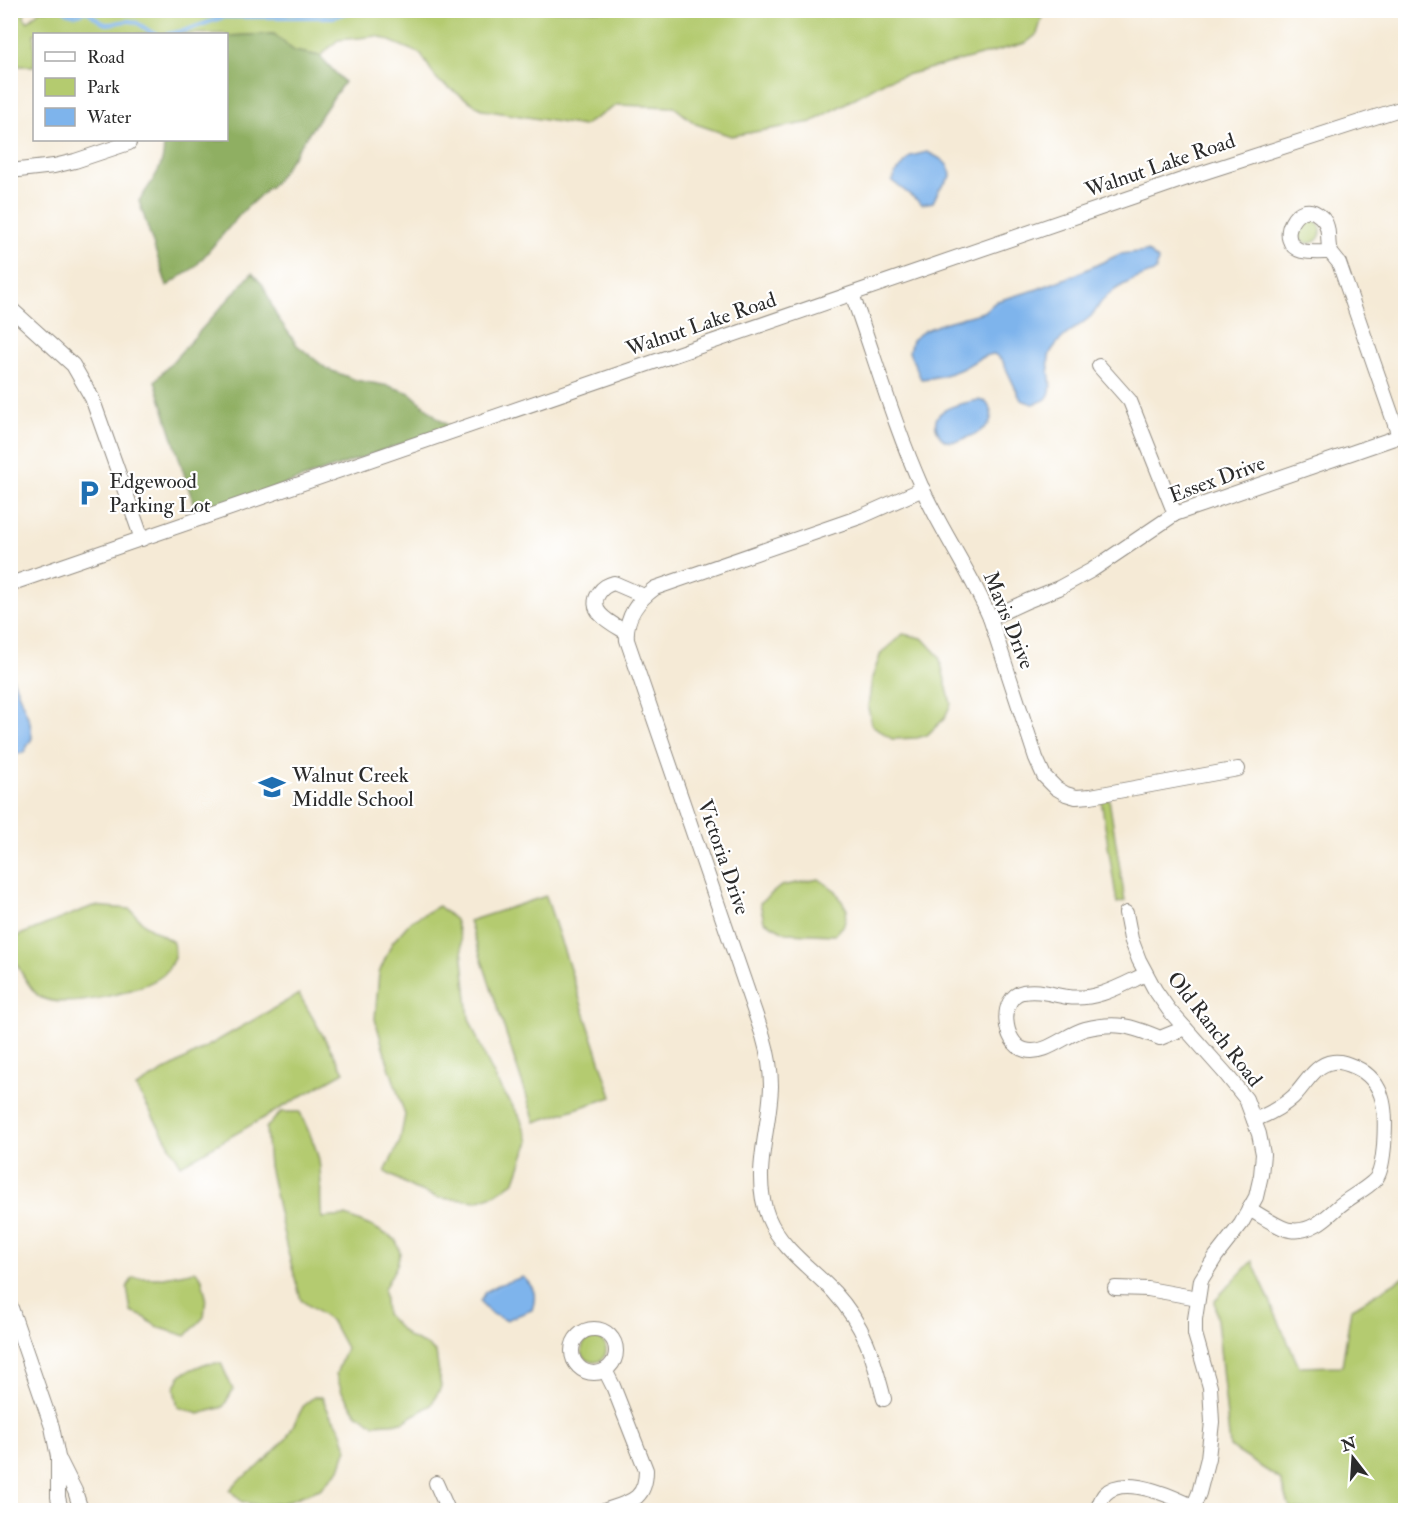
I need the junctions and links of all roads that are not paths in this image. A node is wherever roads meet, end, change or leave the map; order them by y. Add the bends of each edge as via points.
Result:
1 (1406, 107) edge
2 (129, 143) dead end
3 (10, 171) edge
4 (1330, 252) dead end
5 (852, 294) junction
6 (10, 308) edge
7 (1099, 366) dead end
8 (1402, 435) edge
9 (923, 489) junction
10 (1175, 514) junction
11 (142, 539) junction
12 (10, 584) edge
13 (644, 596) junction
14 (990, 618) junction
15 (626, 632) junction
16 (1238, 769) dead end
17 (1125, 909) dead end
18 (1146, 974) junction
19 (1185, 1028) junction
20 (1254, 1120) junction
21 (1249, 1209) junction
22 (1115, 1288) dead end
23 (1198, 1298) junction
24 (10, 1305) edge
25 (605, 1370) dead end
26 (884, 1399) dead end
27 (58, 1457) junction
28 (436, 1483) dead end
29 (1193, 1509) edge
30 (61, 1510) edge
31 (81, 1510) edge
32 (448, 1510) edge
33 (606, 1510) edge
34 (1097, 1510) edge

1 - 5 street, Walnut Lake Road via 1206,171
2 - 3 street via 54,166
4 - 8 street via 1339,263
5 - 9 street, Mavis Drive
5 - 11 street, Walnut Lake Road
6 - 11 street via 73,365 84,382
7 - 10 street via 1130,401
8 - 10 street, Essex Drive
9 - 13 street via 860,516 655,588
9 - 14 street, Mavis Drive
10 - 14 street, Essex Drive via 1092,570
11 - 12 street, Walnut Lake Road
13 - 15 street via 629,617
13 - 15 street via 614,583 596,597 603,617
14 - 16 street, Mavis Drive via 1036,758 1044,776 1056,788 1076,797 1091,796
15 - 26 street, Victoria Drive via 764,1036 771,1088 760,1175 762,1200 769,1219 793,1254 835,1293 857,1323 873,1356
17 - 18 street, Old Ranch Road via 1131,939
18 - 19 street, Old Ranch Road
18 - 19 street via 1087,998 1033,990 1018,993 1006,1016 1010,1035 1024,1050 1035,1051 1084,1029 1106,1025 1132,1026 1160,1038
19 - 20 street, Old Ranch Road via 1246,1099
20 - 21 street, Old Ranch Road via 1263,1154 1256,1197
20 - 21 street via 1273,1113 1318,1068 1331,1062 1345,1063 1373,1080 1386,1117 1378,1176 1317,1224 1303,1230 1288,1230
21 - 23 street, Old Ranch Road via 1201,1280
22 - 23 street
23 - 29 street, Old Ranch Road via 1195,1334 1210,1387 1212,1422 1208,1458
24 - 27 street via 52,1427
25 - 33 street via 646,1470 642,1493
27 - 30 street
27 - 31 street
28 - 32 street
29 - 34 street via 1171,1496 1134,1486 1106,1493

